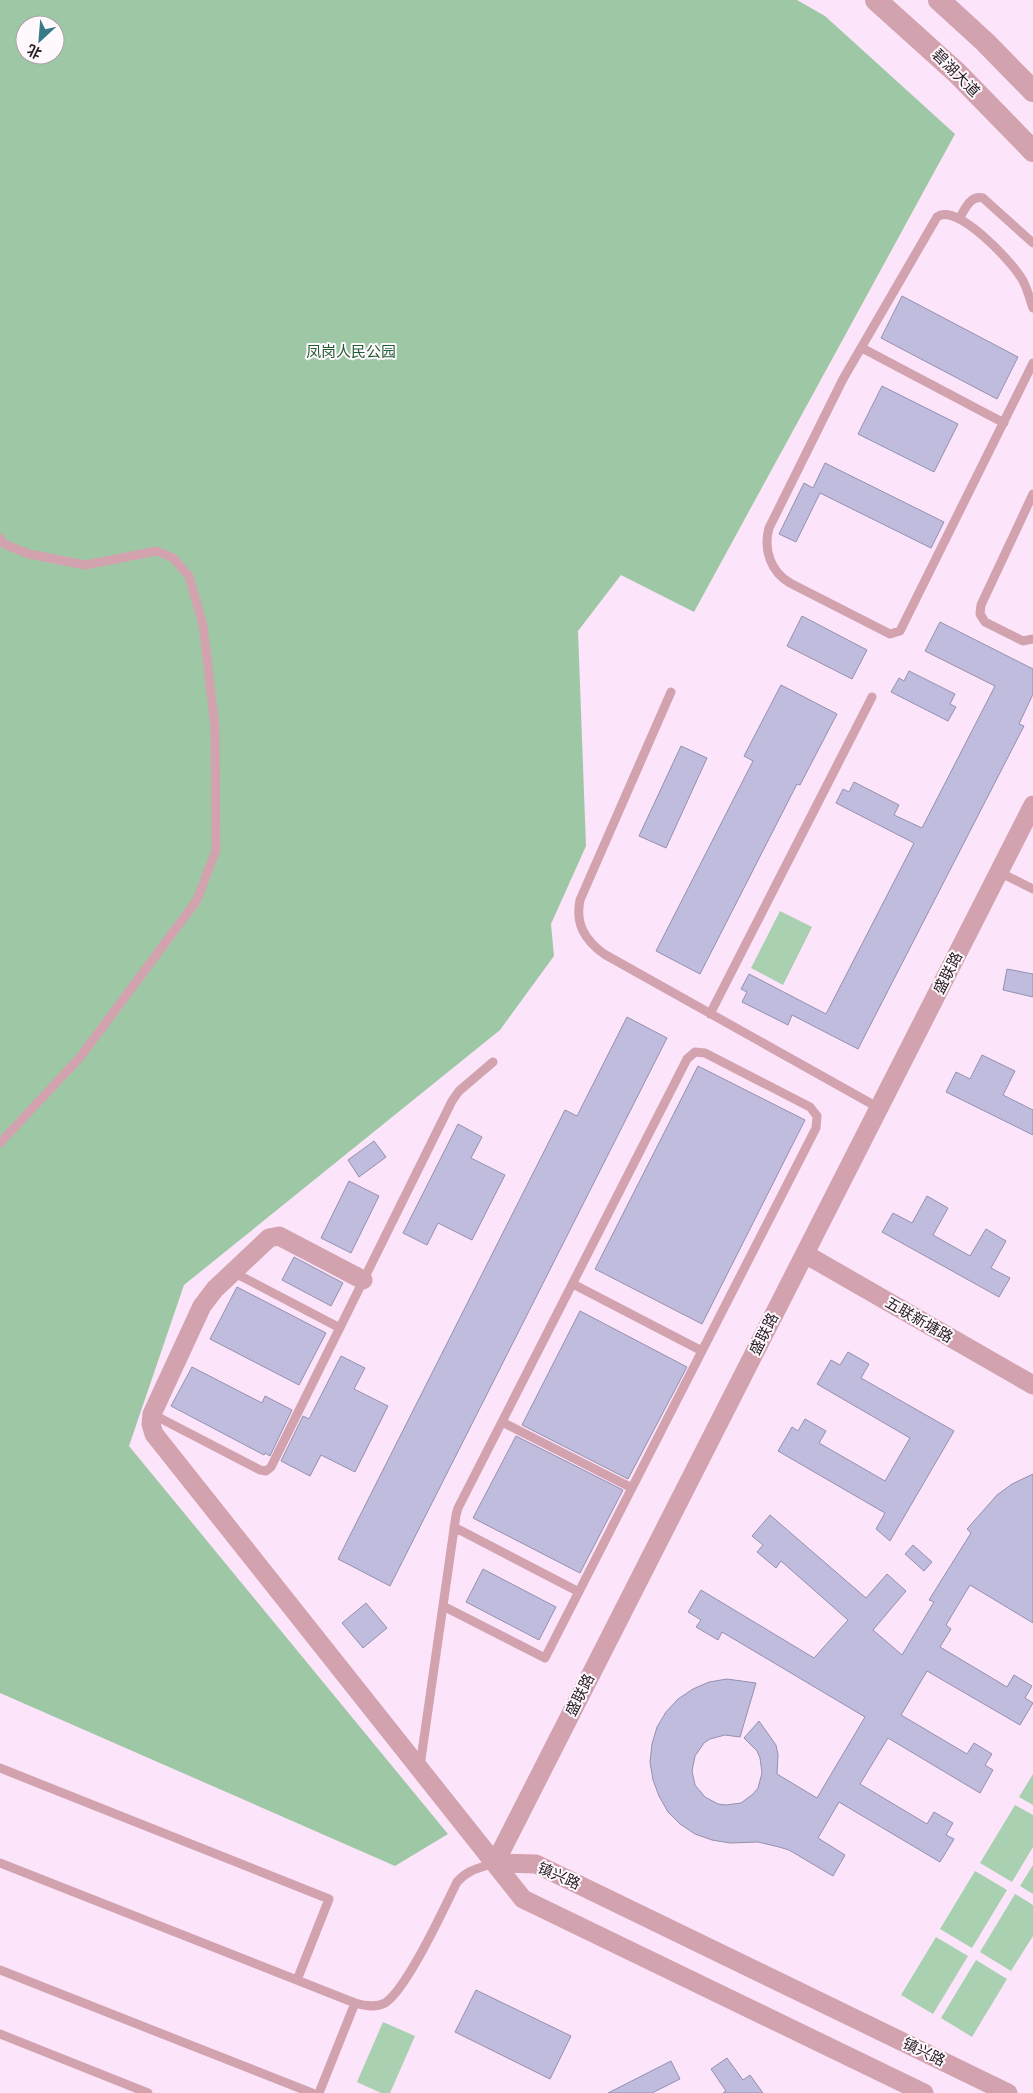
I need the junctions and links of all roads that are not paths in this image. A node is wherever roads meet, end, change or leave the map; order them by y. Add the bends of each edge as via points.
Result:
1 (876, 0) edge
2 (939, 0) edge
3 (1033, 91) edge
4 (1033, 151) edge
5 (959, 219) junction
6 (1033, 242) edge
7 (1033, 308) edge
8 (862, 348) junction
9 (1033, 363) edge
10 (1004, 423) junction
11 (1033, 494) edge
12 (0, 538) edge
13 (1033, 639) edge
14 (671, 692) dead end
15 (872, 697) dead end
16 (1033, 805) edge
17 (999, 872) junction
18 (1033, 889) edge
19 (710, 1014) junction
20 (493, 1062) dead end
21 (879, 1108) junction
22 (0, 1143) edge
23 (805, 1254) junction
24 (233, 1271) junction
25 (363, 1280) junction
26 (573, 1284) junction
27 (340, 1328) junction
28 (702, 1351) junction
29 (1033, 1385) edge
30 (152, 1414) junction
31 (502, 1422) junction
32 (632, 1488) junction
33 (454, 1527) junction
34 (579, 1592) junction
35 (443, 1606) junction
36 (0, 1768) edge
37 (420, 1769) junction
38 (0, 1863) edge
39 (495, 1863) junction
40 (0, 1970) edge
41 (297, 1980) junction
42 (355, 2003) junction
43 (0, 2034) edge
44 (148, 2093) edge
45 (312, 2093) edge
46 (319, 2093) edge
47 (924, 2093) edge
48 (1008, 2093) edge

1 - 4 street, 碧湖大道 via 951,67
2 - 3 street
5 - 6 lane via 972,199 983,198
5 - 7 lane via 979,232 1020,275
5 - 8 lane via 945,213 937,217
8 - 10 lane
8 - 10 lane via 769,528 767,542 771,562 779,575 790,583 890,634 900,631
9 - 10 lane
11 - 13 lane via 981,605 980,614 985,622 1023,641
12 - 22 lane via 4,544 29,554 85,565 157,551 173,558 189,576 203,625 215,727 216,850 197,900 81,1056
14 - 19 lane via 584,891 578,912 582,931 593,946
15 - 19 lane
16 - 17 street, 盛联路
17 - 18 lane
17 - 21 street, 盛联路
19 - 21 lane
20 - 25 lane via 458,1091 452,1100
21 - 23 street, 盛联路
23 - 29 street, 五联新塘路
23 - 39 street, 盛联路
24 - 25 street via 269,1238 279,1236
24 - 27 lane
24 - 30 street via 202,1306
25 - 27 lane
26 - 28 lane
26 - 28 lane via 687,1059 695,1052 714,1057 810,1108 817,1116 816,1128
26 - 31 lane
27 - 30 lane via 271,1467 266,1471
28 - 32 lane
30 - 37 street via 154,1434
31 - 32 lane
31 - 33 lane via 458,1508
32 - 34 lane
33 - 34 lane
33 - 35 lane
34 - 35 lane via 545,1658
35 - 37 lane
36 - 41 lane via 329,1898
37 - 39 street
38 - 41 lane
39 - 42 lane via 464,1874 457,1882 423,1949 390,1999 370,2007
39 - 47 street via 523,1899
39 - 48 street, 镇兴路 via 536,1864
40 - 45 lane
41 - 42 lane
42 - 46 lane
43 - 44 lane

